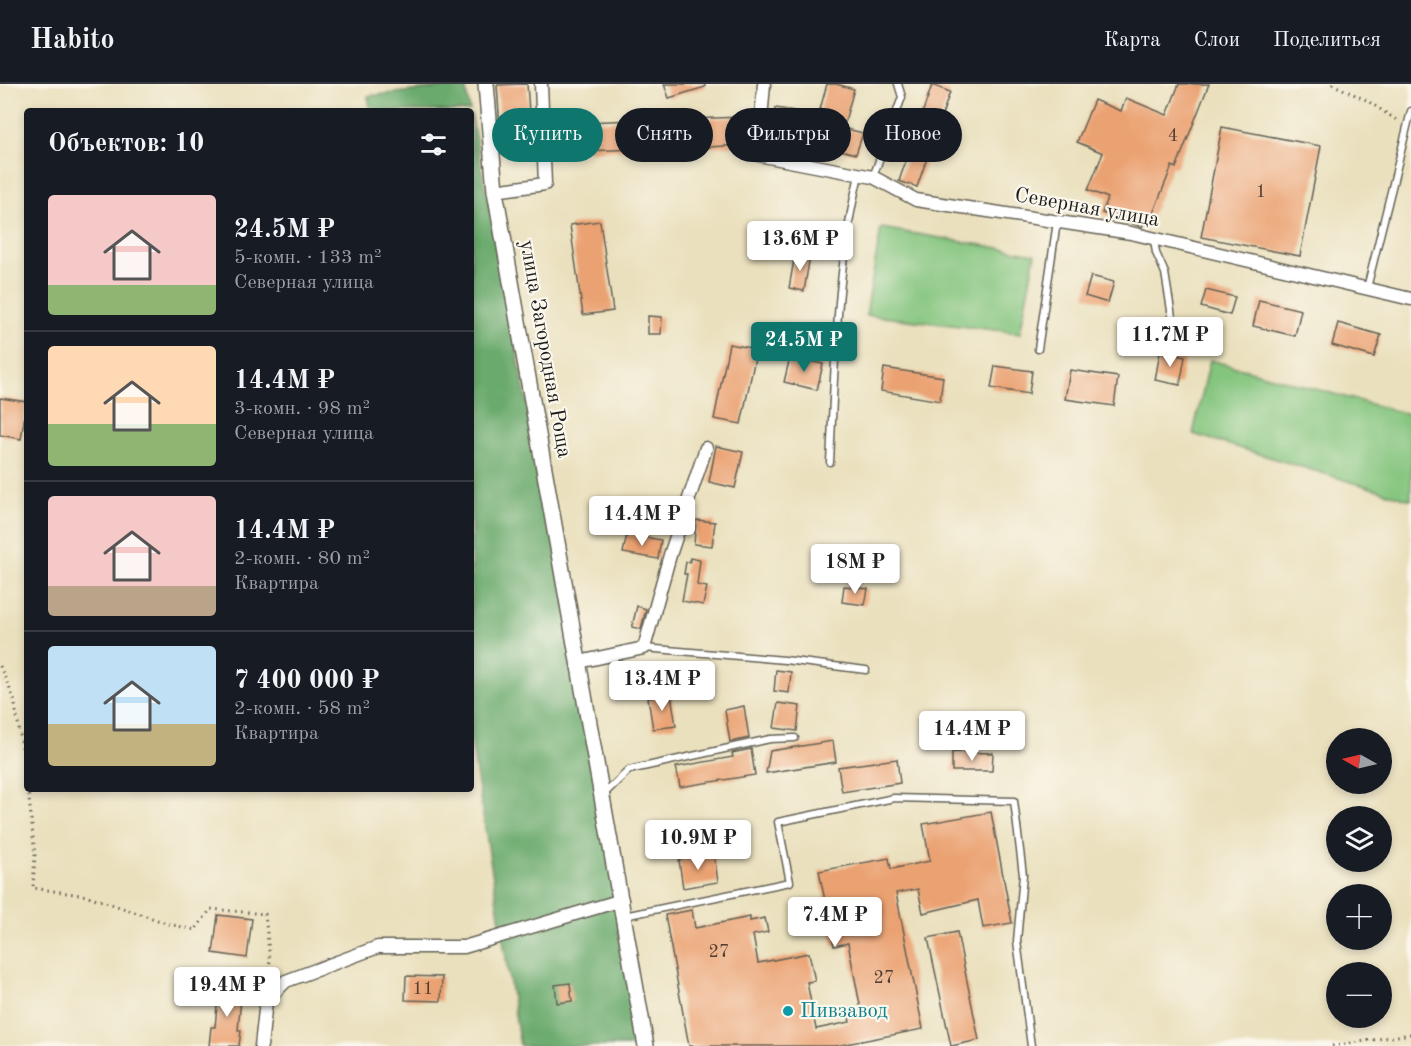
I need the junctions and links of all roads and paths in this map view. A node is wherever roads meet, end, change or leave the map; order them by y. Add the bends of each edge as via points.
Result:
1 (486, 84) edge
2 (541, 84) edge
3 (764, 84) edge
4 (898, 84) edge
5 (1332, 84) edge
6 (1411, 111) edge
7 (1409, 127) edge
8 (859, 175) junction
9 (873, 177) junction
10 (495, 191) junction
11 (1057, 222) junction
12 (1154, 239) junction
13 (1367, 288) junction
14 (1411, 299) edge
15 (1175, 335) dead end
16 (1038, 349) dead end
17 (706, 448) dead end
18 (830, 462) dead end
19 (644, 648) junction
20 (579, 662) junction
21 (0, 666) edge
22 (866, 670) dead end
23 (795, 738) dead end
24 (24, 758) edge
25 (28, 792) edge
26 (603, 796) junction
27 (622, 900) junction
28 (624, 916) junction
29 (266, 1001) junction
30 (1411, 1034) edge
31 (261, 1046) edge
32 (646, 1046) edge
33 (1031, 1046) edge
34 (1332, 1046) edge

1 - 10 street, улица Загородная Роща
2 - 10 street via 544,184
3 - 8 street, Северная улица via 758,155
4 - 9 lane via 902,97
5 - 7 path
6 - 7 lane
7 - 13 lane
8 - 9 street, Северная улица
8 - 18 lane via 849,217 838,313
9 - 11 street, Северная улица via 916,200
10 - 20 street, улица Загородная Роща
11 - 12 street, Северная улица
11 - 16 lane
12 - 13 street, Северная улица
12 - 15 lane via 1165,273
13 - 14 street, Северная улица
17 - 19 street
19 - 20 street
19 - 22 lane
20 - 26 street, улица Загородная Роща
21 - 24 path via 14,699
23 - 26 lane via 770,739 629,770
25 - 29 path via 35,855 33,888 88,896 195,930 211,909 265,914 270,961
26 - 27 street, улица Загородная Роща
27 - 28 street, улица Загородная Роща
27 - 29 street via 464,947 378,946 286,981
28 - 32 street, улица Загородная Роща
28 - 33 lane via 790,882 778,822 894,798 1014,801 1023,875 1017,941
29 - 31 street
30 - 34 path

